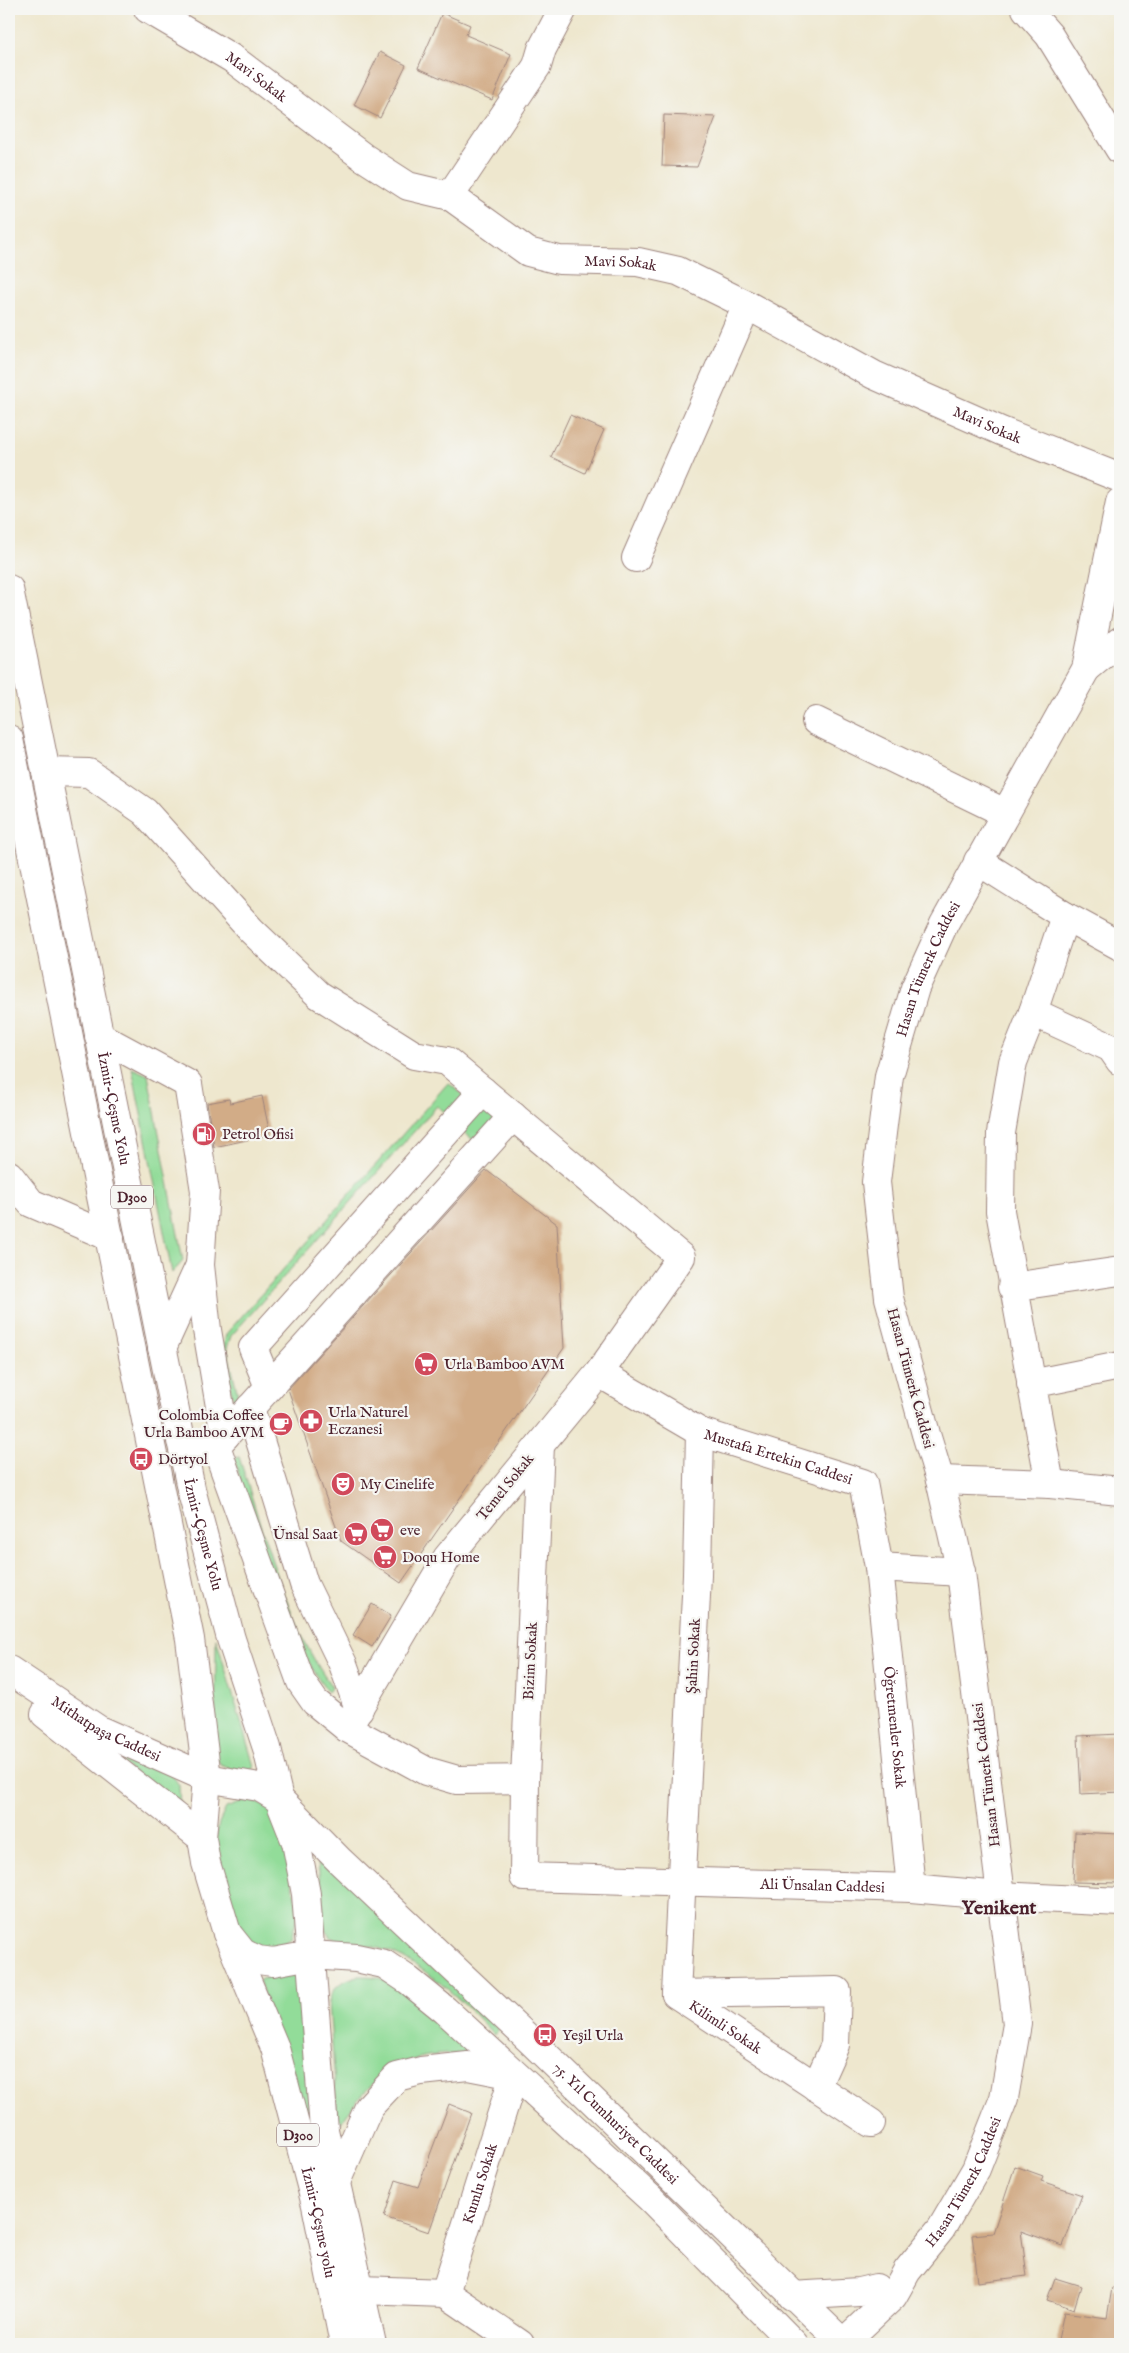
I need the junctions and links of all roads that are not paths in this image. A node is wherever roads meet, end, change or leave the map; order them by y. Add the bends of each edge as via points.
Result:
1 (148, 9) edge
2 (563, 9) edge
3 (1026, 9) edge
4 (1120, 150) edge
5 (450, 196) junction
6 (746, 305) junction
7 (1120, 478) edge
8 (1120, 502) edge
9 (636, 558) dead end
10 (9, 589) edge
11 (1120, 641) edge
12 (1086, 669) junction
13 (816, 720) dead end
14 (9, 739) edge
15 (46, 772) junction
16 (1005, 813) junction
17 (978, 861) junction
18 (1065, 916) junction
19 (1120, 946) edge
20 (1033, 1012) junction
21 (99, 1036) junction
22 (1120, 1061) edge
23 (483, 1091) junction
24 (510, 1113) junction
25 (9, 1174) edge
26 (110, 1237) junction
27 (200, 1265) junction
28 (1120, 1271) edge
29 (1012, 1286) junction
30 (162, 1348) junction
31 (1120, 1366) edge
32 (599, 1373) junction
33 (276, 1374) junction
34 (1031, 1384) junction
35 (250, 1408) junction
36 (700, 1432) junction
37 (181, 1441) junction
38 (220, 1441) junction
39 (540, 1445) junction
40 (940, 1480) junction
41 (1050, 1484) junction
42 (1120, 1491) edge
43 (878, 1568) junction
44 (961, 1572) junction
45 (9, 1670) edge
46 (9, 1685) edge
47 (353, 1719) junction
48 (200, 1720) junction
49 (162, 1758) junction
50 (207, 1778) junction
51 (525, 1779) junction
52 (279, 1799) junction
53 (202, 1838) junction
54 (524, 1878) joint
55 (681, 1880) junction
56 (911, 1888) junction
57 (1001, 1896) junction
58 (1120, 1902) edge
59 (227, 1932) junction
60 (311, 1955) junction
61 (676, 1994) junction
62 (514, 2075) junction
63 (816, 2087) junction
64 (871, 2123) dead end
65 (336, 2182) junction
66 (907, 2271) junction
67 (876, 2288) junction
68 (361, 2290) junction
69 (445, 2293) junction
70 (792, 2296) junction
71 (834, 2341) edge
72 (344, 2344) edge
73 (372, 2344) edge
74 (520, 2344) edge
75 (794, 2344) edge

1 - 5 main road, Mavi Sokak via 233,59 363,157 408,186
2 - 5 main road via 542,49 537,66
3 - 4 main road via 1049,35
5 - 6 main road, Mavi Sokak via 528,252 569,261 620,260 656,265 699,280
6 - 7 main road, Mavi Sokak via 874,375 1001,431
6 - 9 main road
8 - 12 main road, Hasan Tümerk Caddesi
10 - 15 main road, İzmir-Çeşme Yolu / D300
11 - 12 main road
12 - 16 main road, Hasan Tümerk Caddesi
13 - 16 main road
14 - 26 main road, İzmir-Çeşme Yolu / D300
15 - 21 main road, İzmir-Çeşme Yolu / D300
15 - 23 main road via 89,773 145,812 252,930 319,995 414,1055 447,1061
16 - 17 main road, Hasan Tümerk Caddesi
17 - 18 main road
17 - 40 main road, Hasan Tümerk Caddesi via 915,988 889,1076 876,1182 889,1298
18 - 19 main road
18 - 20 main road
20 - 22 main road via 1111,1048
20 - 29 main road via 1013,1062 1000,1133 1000,1210
21 - 27 main road via 188,1084 205,1191
21 - 30 main road, İzmir-Çeşme Yolu / D300
23 - 24 main road
23 - 33 main road via 253,1348
24 - 32 main road, Temel Sokak via 681,1257
24 - 33 main road
25 - 26 main road via 31,1203
26 - 48 main road, İzmir-Çeşme Yolu / D300 via 190,1639
27 - 30 main road
27 - 38 main road
28 - 29 main road
29 - 34 main road
30 - 37 main road, İzmir-Çeşme Yolu / D300
31 - 34 main road
32 - 36 main road, Mustafa Ertekin Caddesi
32 - 39 main road, Temel Sokak
33 - 35 main road
34 - 41 main road
35 - 38 main road
35 - 47 main road via 304,1584 343,1664
36 - 43 main road, Mustafa Ertekin Caddesi via 863,1483
36 - 55 main road, Şahin Sokak via 697,1575
37 - 38 main road
37 - 52 main road, İzmir-Çeşme Yolu / D300 via 231,1639 267,1748
38 - 47 main road via 300,1682 315,1702
39 - 47 main road, Temel Sokak via 447,1558
39 - 51 main road, Bizim Sokak
40 - 41 main road
40 - 44 main road, Hasan Tümerk Caddesi
41 - 42 main road
43 - 44 main road
43 - 56 main road, Öğretmenler Sokak
44 - 57 main road, Hasan Tümerk Caddesi
45 - 49 main road, Mithatpaşa Caddesi via 99,1730
46 - 53 main road
47 - 51 main road via 426,1771 440,1776 456,1780
48 - 49 main road via 194,1739 187,1747 172,1757
48 - 50 main road, İzmir-Çeşme Yolu / D300
49 - 50 main road, Mithatpaşa Caddesi
50 - 52 main road, Mithatpaşa Caddesi via 259,1787
50 - 53 main road, D300
51 - 54 main road, Bizim Sokak
52 - 60 main road, D300 via 296,1842 306,1894
52 - 70 main road, 75. Yıl Cumhuriyet Caddesi
53 - 59 main road, D300 via 206,1863
54 - 55 main road, Ali Ünsalan Caddesi
55 - 56 main road, Ali Ünsalan Caddesi
55 - 61 main road, Kilimli Sokak
56 - 57 main road, Ali Ünsalan Caddesi
57 - 58 main road, Ali Ünsalan Caddesi
57 - 66 main road, Hasan Tümerk Caddesi via 1017,2024 1004,2098 976,2169 941,2229
59 - 60 main road, 75. Yıl Cumhuriyet Caddesi via 243,1953 258,1960 273,1962
59 - 72 main road, İzmir-Çeşme yolu / D300 via 275,2048 316,2205
60 - 62 main road, 75. Yıl Cumhuriyet Caddesi via 356,1958 384,1964 445,2010
60 - 65 main road, İzmir-Çeşme yolu / D300 via 324,2130
61 - 63 main road, Kilimli Sokak
61 - 63 main road via 837,1991 835,2045
62 - 65 main road via 468,2066 397,2077 369,2107
62 - 69 main road, Kumlu Sokak
62 - 75 main road, 75. Yıl Cumhuriyet Caddesi via 651,2199
63 - 64 main road, Kilimli Sokak
65 - 68 main road, İzmir-Çeşme yolu / D300
66 - 67 main road
66 - 71 main road, Hasan Tümerk Caddesi via 893,2296
67 - 70 main road
67 - 71 main road
68 - 69 main road
68 - 73 main road, İzmir-Çeşme yolu / D300
69 - 74 main road
70 - 71 main road, 75. Yıl Cumhuriyet Caddesi

